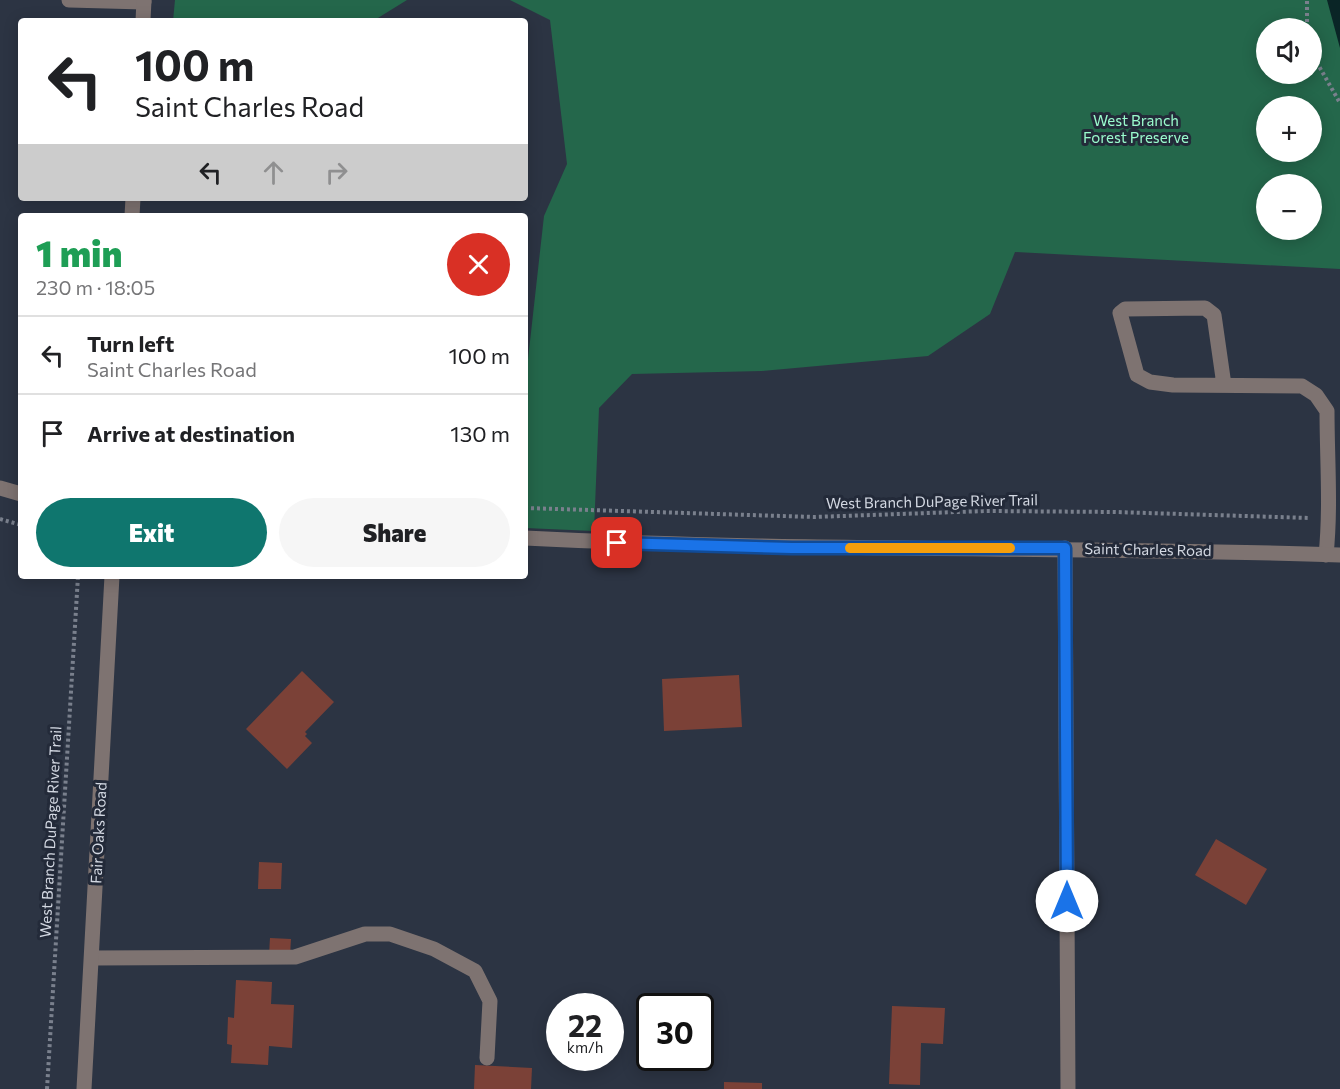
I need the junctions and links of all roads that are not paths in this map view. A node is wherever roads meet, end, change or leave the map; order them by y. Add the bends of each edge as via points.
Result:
1 (69, 0) edge
2 (144, 1) edge
3 (143, 18) edge
4 (1224, 385) junction
5 (0, 488) edge
6 (18, 493) edge
7 (528, 538) edge
8 (1065, 548) junction
9 (1333, 555) edge
10 (112, 579) edge
11 (93, 958) junction
12 (487, 1058) dead end
13 (84, 1089) edge
14 (1068, 1089) edge

1 - 2 street
2 - 3 street
4 - 4 street via 1173,385 1150,382 1137,375 1120,314 1125,309 1205,308 1214,315
4 - 9 street via 1302,386 1324,403
5 - 6 street
7 - 8 street, Saint Charles Road via 686,546
8 - 9 street, Saint Charles Road
8 - 14 street
10 - 11 street, Fair Oaks Road
11 - 12 street via 295,957 365,934 399,936 475,971 490,1001
11 - 13 street, Fair Oaks Road

